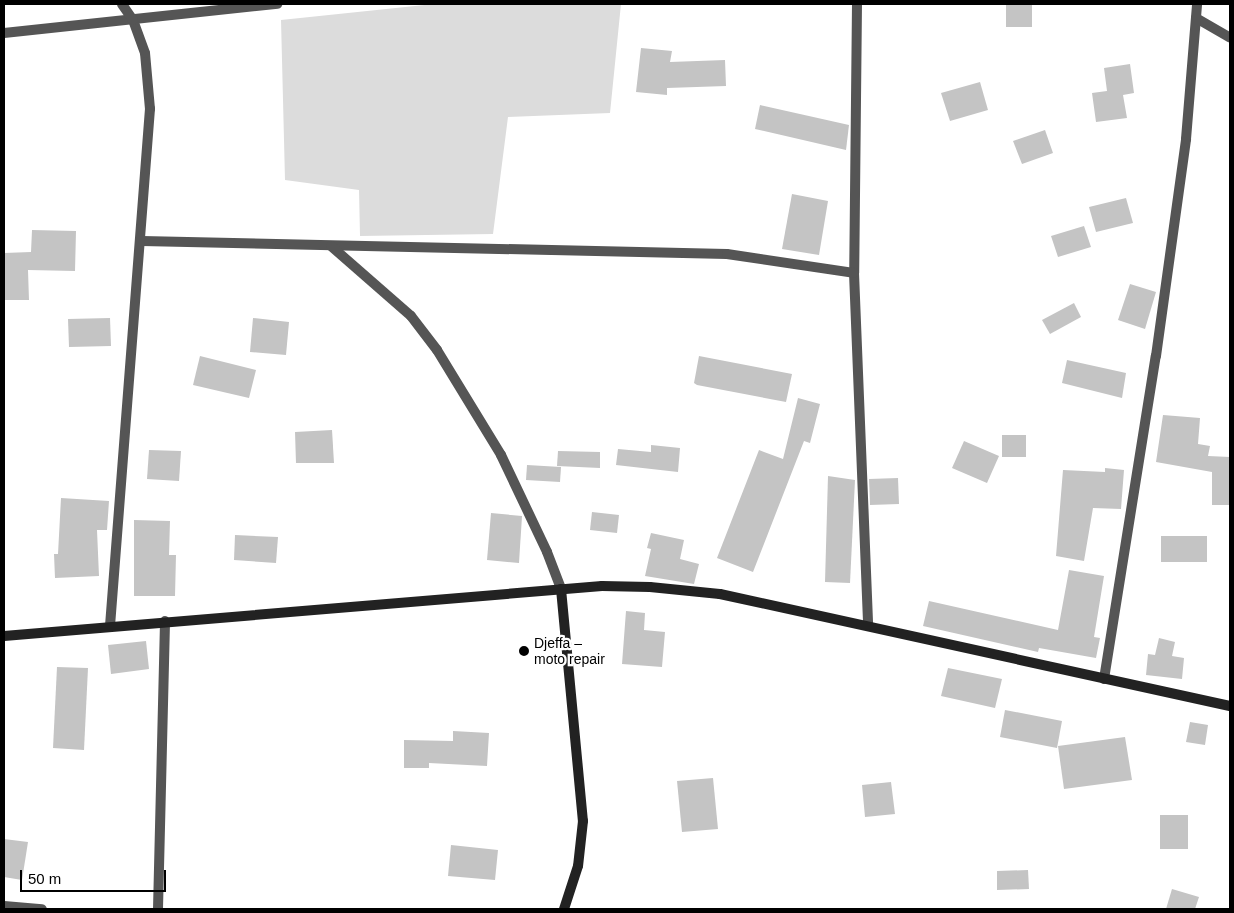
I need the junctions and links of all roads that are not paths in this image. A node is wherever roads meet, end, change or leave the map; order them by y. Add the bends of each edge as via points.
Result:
1 (122, 4) edge
2 (277, 4) edge
3 (858, 4) edge
4 (1196, 4) edge
5 (1196, 18) junction
6 (133, 20) junction
7 (4, 33) edge
8 (1230, 38) edge
9 (142, 241) junction
10 (331, 246) junction
11 (854, 273) junction
12 (561, 589) junction
13 (165, 621) junction
14 (110, 626) junction
15 (868, 626) junction
16 (4, 636) edge
17 (1104, 679) junction
18 (1230, 706) edge
19 (4, 906) edge
20 (42, 909) edge
21 (158, 909) edge
22 (564, 909) edge

1 - 6 street
2 - 6 street
3 - 11 street
4 - 5 street
5 - 8 street
5 - 17 street via 1186,139 1156,356
6 - 7 street
6 - 9 street via 145,53 150,109
9 - 10 street
9 - 14 street
10 - 11 street via 727,254
10 - 12 street via 411,316 438,350 501,455
11 - 15 street
12 - 13 street
12 - 15 street via 621,587 720,594
12 - 22 street via 583,821 578,866
13 - 14 street
13 - 21 street
14 - 16 street
15 - 17 street
17 - 18 street
19 - 20 street

